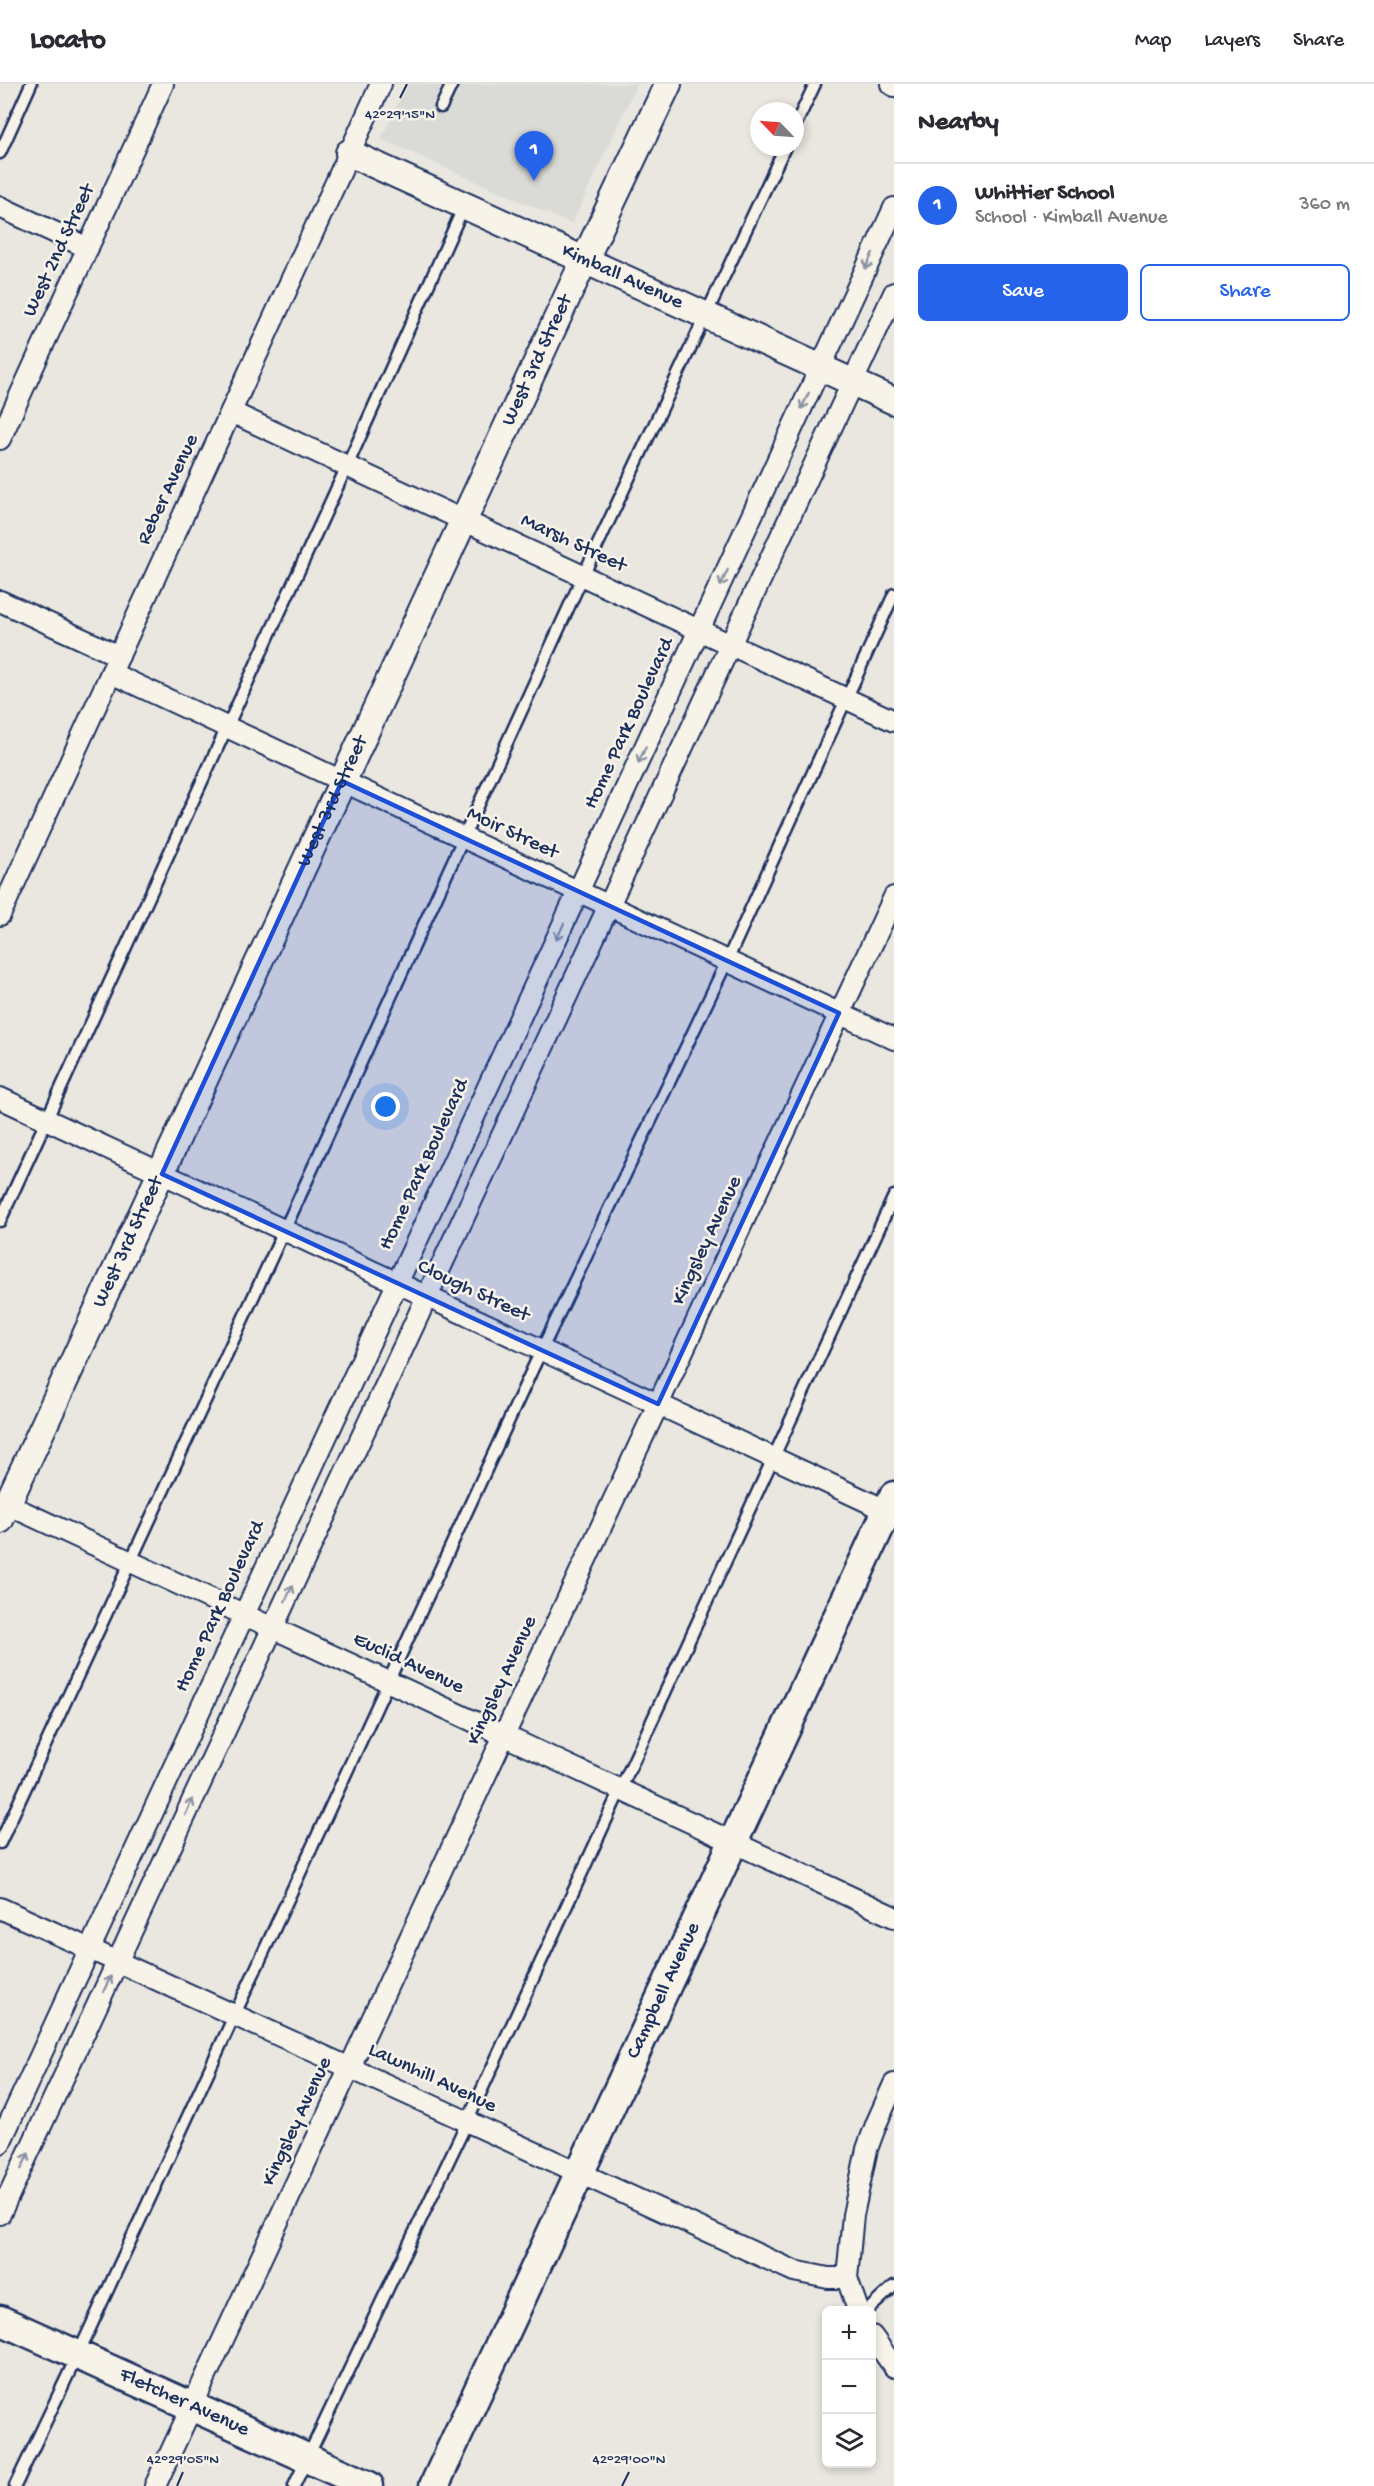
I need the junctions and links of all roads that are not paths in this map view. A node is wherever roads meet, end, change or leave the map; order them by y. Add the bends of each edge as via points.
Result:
1 (31, 84) edge
2 (163, 84) edge
3 (381, 84) edge
4 (452, 84) edge
5 (668, 84) edge
6 (815, 84) edge
7 (441, 107) dead end
8 (804, 107) edge
9 (0, 153) edge
10 (350, 153) junction
11 (781, 156) edge
12 (464, 205) junction
13 (0, 207) edge
14 (894, 208) edge
15 (88, 248) junction
16 (584, 260) junction
17 (894, 293) edge
18 (705, 315) junction
19 (820, 368) junction
20 (852, 382) junction
21 (894, 401) edge
22 (231, 412) junction
23 (0, 439) edge
24 (347, 466) junction
25 (464, 520) junction
26 (583, 576) junction
27 (894, 594) edge
28 (0, 601) edge
29 (700, 630) junction
30 (730, 644) junction
31 (115, 665) junction
32 (846, 699) junction
33 (894, 721) edge
34 (226, 727) junction
35 (342, 781) junction
36 (465, 838) junction
37 (578, 891) junction
38 (894, 897) edge
39 (609, 906) junction
40 (0, 915) edge
41 (727, 960) junction
42 (840, 1013) junction
43 (894, 1039) edge
44 (0, 1098) edge
45 (47, 1120) junction
46 (162, 1174) junction
47 (894, 1196) edge
48 (0, 1221) edge
49 (284, 1230) junction
50 (397, 1283) junction
51 (427, 1297) junction
52 (541, 1350) junction
53 (658, 1404) junction
54 (775, 1458) junction
55 (892, 1507) edge
56 (2, 1508) edge
57 (131, 1562) junction
58 (244, 1614) junction
59 (273, 1628) junction
60 (388, 1681) junction
61 (504, 1735) junction
62 (619, 1789) junction
63 (734, 1842) junction
64 (0, 1843) edge
65 (0, 1908) edge
66 (894, 1917) edge
67 (90, 1949) junction
68 (118, 1962) junction
69 (235, 2015) junction
70 (350, 2068) junction
71 (894, 2084) edge
72 (467, 2122) junction
73 (0, 2143) edge
74 (579, 2174) junction
75 (0, 2214) edge
76 (847, 2278) junction
77 (894, 2286) edge
78 (857, 2306) edge
79 (872, 2306) edge
80 (0, 2320) edge
81 (876, 2342) edge
82 (78, 2355) junction
83 (894, 2367) edge
84 (192, 2407) junction
85 (307, 2458) junction
86 (15, 2486) edge
87 (155, 2486) edge
88 (294, 2486) edge
89 (369, 2486) edge
90 (434, 2486) edge

1 - 9 lane
2 - 15 street, West 2nd Street
3 - 10 street, Reber Avenue
4 - 7 lane
5 - 16 street, West 3rd Street
6 - 8 lane
10 - 12 street, Kimball Avenue
10 - 22 street, Reber Avenue
11 - 18 lane
12 - 16 street, Kimball Avenue
12 - 24 lane
13 - 15 street
14 -> 19 street, Home Park Boulevard
15 - 23 street, West 2nd Street
16 - 18 street, Kimball Avenue
16 - 25 street, West 3rd Street
17 - 20 street
18 - 19 street, Kimball Avenue
18 - 26 lane
19 - 20 street, Kimball Avenue
19 -> 29 street, Home Park Boulevard
20 - 21 street, Kimball Avenue
20 - 30 street
22 - 24 street, Marsh Street
22 - 31 street, Reber Avenue
24 - 25 street, Marsh Street
24 - 34 lane
25 - 26 street, Marsh Street
25 - 35 street, West 3rd Street
26 - 29 street, Marsh Street
26 - 36 lane
27 - 32 lane
28 - 31 street, Moir Street
29 - 30 street, Marsh Street
29 -> 37 street, Home Park Boulevard
30 - 32 street, Marsh Street
30 - 39 street
31 - 34 street, Moir Street
31 - 40 street, Reber Avenue
32 - 33 street, Marsh Street
32 - 41 lane
34 - 35 street, Moir Street
34 - 45 lane
35 - 36 street, Moir Street
35 - 46 street, West 3rd Street
36 - 37 street, Moir Street
36 - 49 lane
37 - 39 street, Moir Street
37 -> 50 street, Home Park Boulevard
38 - 42 street, Kingsley Avenue
39 - 41 street, Moir Street
39 - 51 street
41 - 42 street, Moir Street
41 - 52 lane
42 - 43 street, Moir Street
42 - 53 street, Kingsley Avenue
44 - 45 street, Clough Street
45 - 46 street, Clough Street
45 - 48 lane
46 - 49 street, Clough Street
46 - 56 street, West 3rd Street
47 - 54 lane
49 - 50 street, Clough Street
49 - 57 lane
50 - 51 street, Clough Street
50 - 58 street, Home Park Boulevard
51 - 52 street, Clough Street
59 -> 51 street
52 - 53 street, Clough Street
52 - 60 lane
53 - 54 street, Clough Street
53 - 61 street, Kingsley Avenue
54 - 55 street, Clough Street
54 - 62 lane
55 - 63 main road, Campbell Avenue
56 - 57 street, Euclid Avenue
57 - 58 street, Euclid Avenue
57 - 64 lane
58 - 59 street, Euclid Avenue
58 - 67 street, Home Park Boulevard
59 - 60 street, Euclid Avenue
68 -> 59 street
60 - 61 street, Euclid Avenue
60 - 69 lane
61 - 62 street, Euclid Avenue
61 - 70 street, Kingsley Avenue
62 - 63 street, Euclid Avenue
62 - 72 lane
63 - 66 street, Euclid Avenue
63 - 74 main road, Campbell Avenue
65 - 67 street, Lawnhill Avenue
67 - 68 street, Lawnhill Avenue
67 - 73 street, Home Park Boulevard
68 - 69 street, Lawnhill Avenue
75 -> 68 street
69 - 70 street, Lawnhill Avenue
69 - 82 lane
70 - 72 street, Lawnhill Avenue
70 - 84 street, Kingsley Avenue
71 - 76 street via 877,2122 860,2179
72 - 74 street, Lawnhill Avenue
72 - 85 lane
74 - 76 street, Lawnhill Avenue via 794,2271
74 - 90 main road, Campbell Avenue
76 - 78 street
77 - 79 lane
80 - 82 main road, Fletcher Avenue
81 - 83 street
82 - 84 main road, Fletcher Avenue
82 - 86 lane
84 - 85 main road, Fletcher Avenue
84 - 87 street, Kingsley Avenue
85 - 88 lane
85 - 89 main road, Fletcher Avenue

